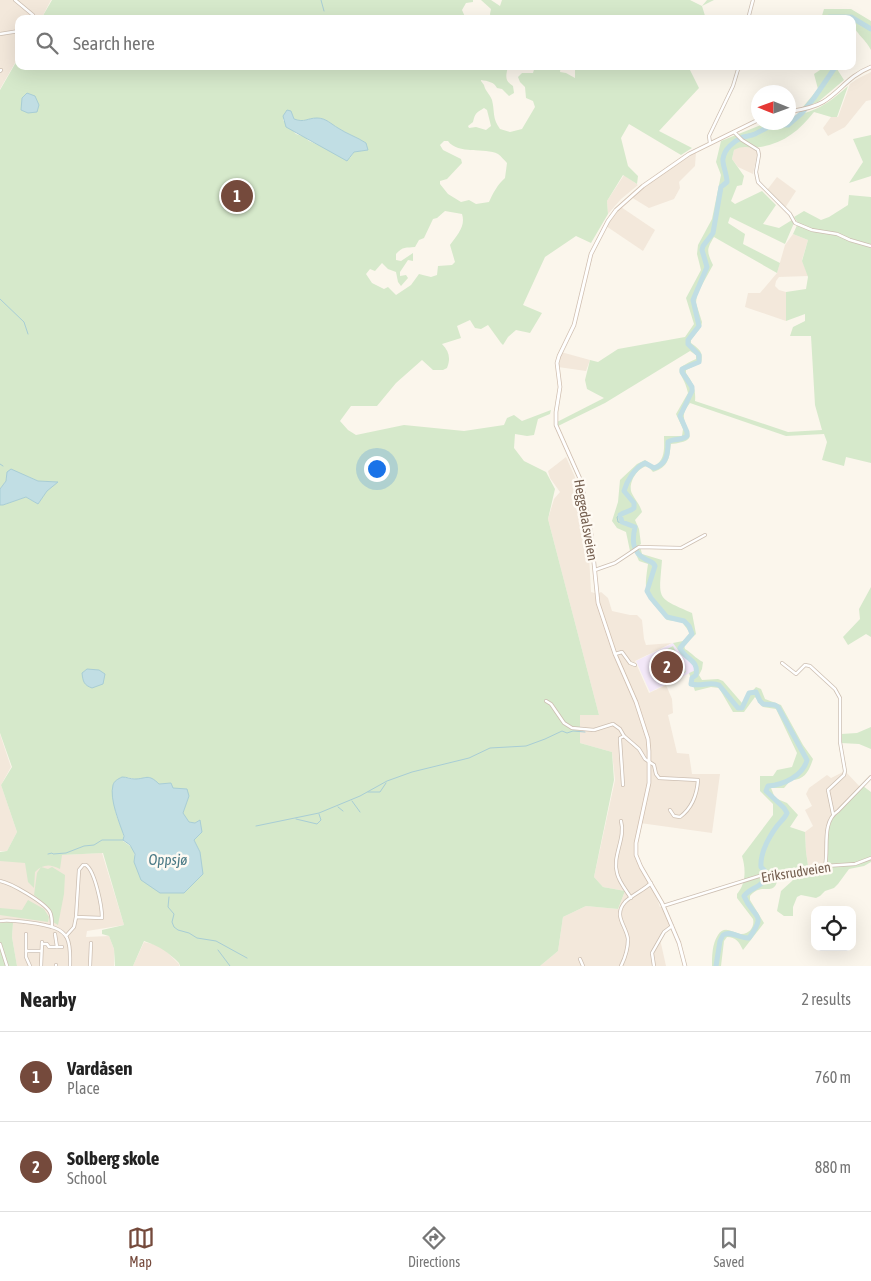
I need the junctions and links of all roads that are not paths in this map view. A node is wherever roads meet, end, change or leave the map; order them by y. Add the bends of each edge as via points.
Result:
1 (15, 0) edge
2 (752, 0) edge
3 (20, 1) edge
4 (33, 15) dead end
5 (749, 15) edge
6 (15, 32) edge
7 (0, 34) edge
8 (871, 68) edge
9 (738, 70) edge
10 (796, 111) edge
11 (751, 124) edge
12 (734, 132) junction
13 (710, 143) junction
14 (871, 246) edge
15 (705, 535) dead end
16 (595, 570) junction
17 (615, 654) junction
18 (782, 663) dead end
19 (635, 666) dead end
20 (546, 701) dead end
21 (624, 736) junction
22 (649, 762) junction
23 (871, 777) edge
24 (622, 785) dead end
25 (670, 810) dead end
26 (833, 814) junction
27 (621, 821) dead end
28 (871, 858) edge
29 (825, 866) junction
30 (0, 881) edge
31 (652, 883) junction
32 (631, 898) junction
33 (663, 906) junction
34 (76, 917) junction
35 (0, 921) edge
36 (672, 926) junction
37 (52, 927) junction
38 (26, 934) dead end
39 (54, 934) dead end
40 (66, 936) junction
41 (91, 943) dead end
42 (0, 944) edge
43 (57, 947) junction
44 (62, 947) dead end
45 (26, 951) junction
46 (41, 951) junction
47 (580, 960) dead end
48 (7, 966) edge
49 (30, 966) edge
50 (41, 966) edge
51 (70, 966) edge
52 (90, 966) edge
53 (583, 966) edge
54 (621, 966) edge
55 (654, 966) edge
56 (685, 966) edge

1 - 3 street
2 - 5 street
3 - 4 street
6 - 7 street
8 - 10 main road via 852,77 824,101
9 - 13 street via 709,136
11 - 12 main road, Heggedalsveien
12 - 13 main road, Heggedalsveien
12 - 14 street via 759,152 758,182 795,223
13 - 16 main road, Heggedalsveien via 643,186 611,216 591,254 574,325 559,356 556,425 581,481
15 - 16 street via 681,548 635,548 615,563
16 - 17 main road, Heggedalsveien via 598,604
17 - 19 street via 622,652
17 - 22 main road, Heggedalsveien via 644,726
18 - 26 street via 796,674 805,665 810,666 835,689 840,698 840,742 845,770 828,790
20 - 21 street via 572,728 594,730 613,724
21 - 22 street
21 - 24 street via 620,738
22 - 25 street via 659,778 698,780 688,810 680,817 674,816
22 - 31 main road, Heggedalsveien via 648,789 635,849 638,861
23 - 26 street
26 - 29 street via 826,836
27 - 32 street via 616,870
28 - 29 street, Eriksrudveien via 855,864
29 - 33 street, Eriksrudveien via 804,873 773,872
30 - 37 street via 12,885 48,909
31 - 32 street
31 - 33 main road, Heggedalsveien
32 - 54 street via 620,914 628,942
33 - 36 main road, Heggedalsveien
34 - 34 street via 79,870 86,865 97,889 102,918
34 - 40 street via 74,927
35 - 37 street
36 - 55 street via 664,932 652,953
36 - 56 main road, Heggedalsveien
37 - 40 street
38 - 45 street
39 - 43 street
40 - 51 street via 70,946
41 - 52 street
42 - 48 street
43 - 44 street
43 - 46 street via 42,943
45 - 46 street
45 - 49 street
46 - 50 street
47 - 53 street

